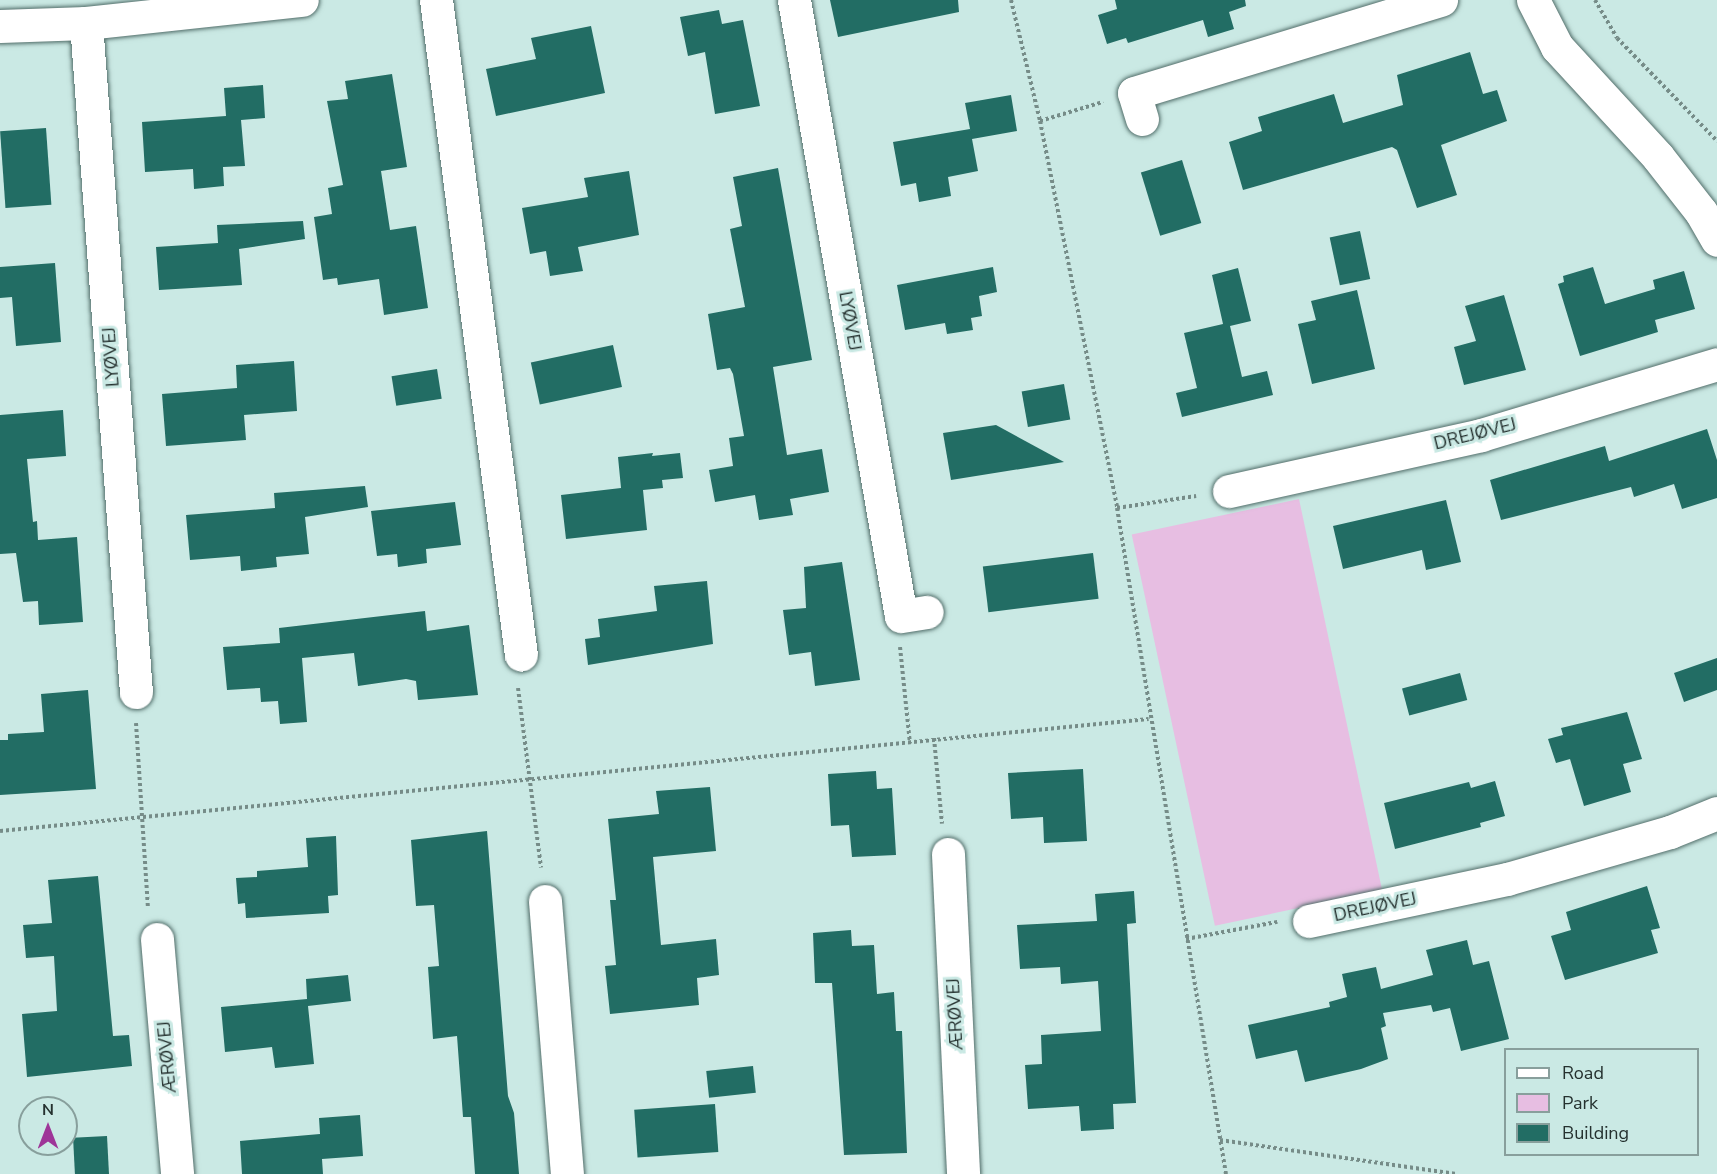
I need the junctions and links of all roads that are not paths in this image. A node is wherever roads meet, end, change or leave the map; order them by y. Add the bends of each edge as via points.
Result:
1 (302, 0) edge
2 (436, 0) edge
3 (794, 0) edge
4 (1440, 0) edge
5 (1533, 0) edge
6 (86, 23) junction
7 (0, 26) edge
8 (1138, 106) road end
9 (1717, 240) edge
10 (1717, 364) edge
11 (1229, 491) road end
12 (914, 614) road end
13 (521, 655) road end
14 (136, 692) road end
15 (1717, 813) edge
16 (948, 854) road end
17 (545, 901) road end
18 (1309, 921) road end
19 (157, 939) road end
20 (177, 1174) edge
21 (567, 1174) edge
22 (963, 1174) edge

1 - 6 street
2 - 13 street
3 - 12 street, LYØVEJ
4 - 8 street
5 - 9 street via 1557,48 1658,157 1701,212
6 - 7 street
6 - 14 street, LYØVEJ
10 - 11 street, DREJØVEJ via 1481,435
15 - 18 street, DREJØVEJ via 1670,832 1507,879
16 - 22 street, ÆRØVEJ
17 - 21 street
19 - 20 street, ÆRØVEJ

